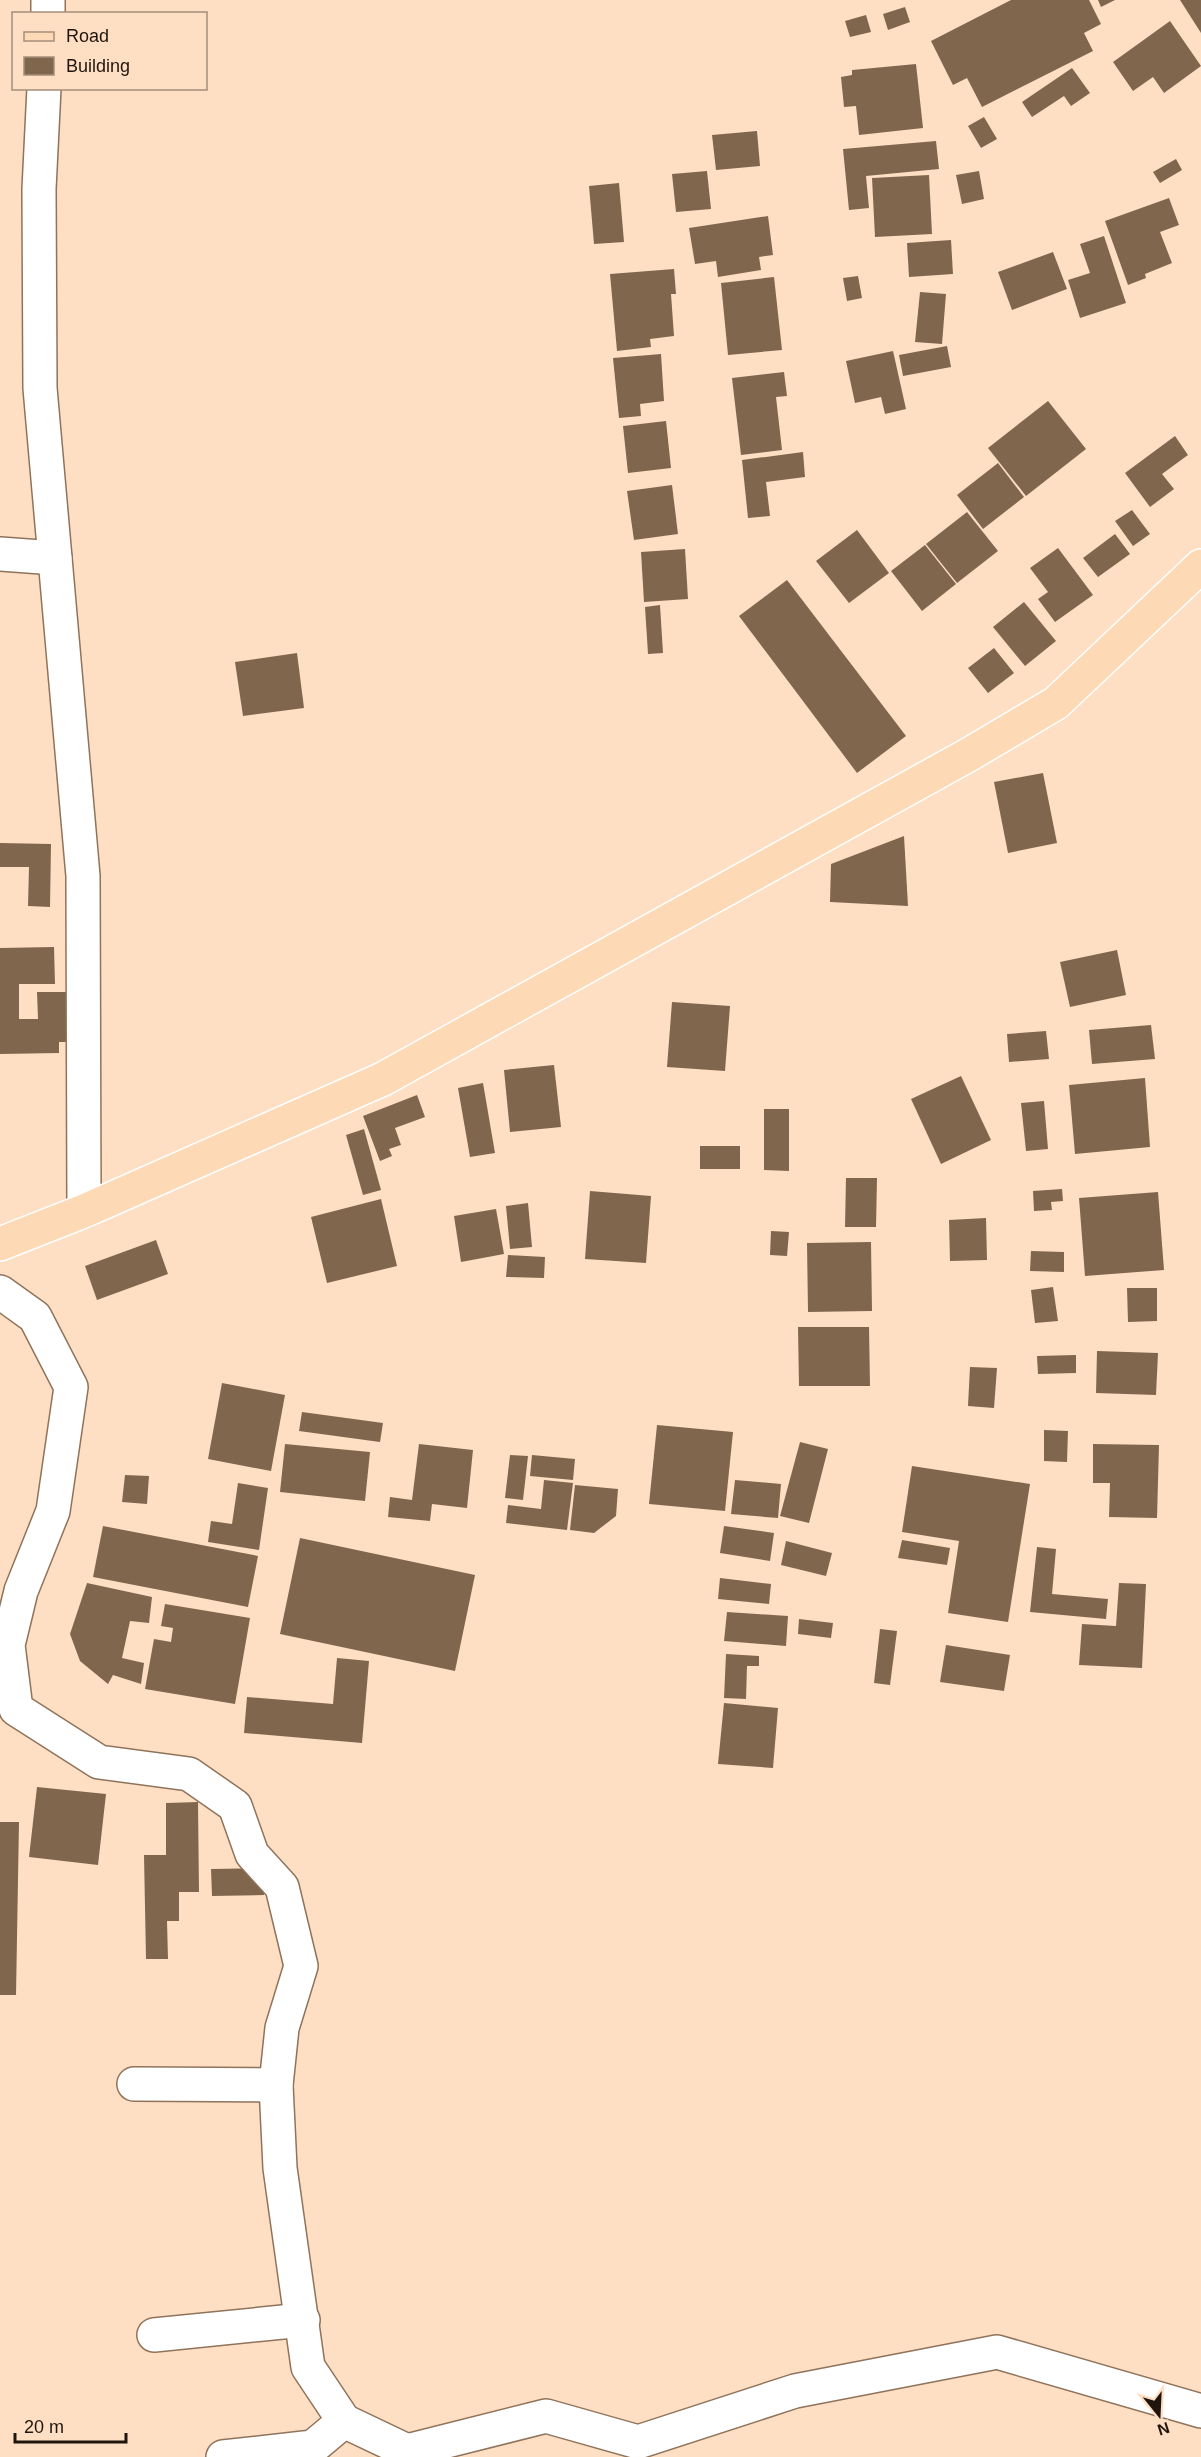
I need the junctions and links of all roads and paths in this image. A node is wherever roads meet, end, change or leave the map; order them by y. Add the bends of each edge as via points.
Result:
1 (44, 90) edge
2 (0, 554) edge
3 (55, 558) junction
4 (1201, 566) edge
5 (84, 1211) junction
6 (0, 1244) edge
7 (0, 1292) edge
8 (134, 2084) dead end
9 (276, 2085) junction
10 (303, 2320) junction
11 (154, 2335) dead end
12 (1201, 2411) edge
13 (344, 2421) junction
14 (223, 2457) edge

1 - 3 street via 39,189 40,388
2 - 3 street
3 - 5 street via 83,876
4 - 5 main road via 1056,703 970,754 384,1079
5 - 6 main road
7 - 9 street via 35,1317 71,1386 52,1511 21,1591 8,1645 16,1709 99,1762 189,1774 235,1806 252,1854 282,1887 301,1966 282,2028
8 - 9 street
9 - 10 street via 280,2168
10 - 11 street
10 - 13 street via 308,2367
12 - 13 street via 998,2352 795,2391 638,2442 546,2416 407,2451
13 - 14 street via 314,2447

